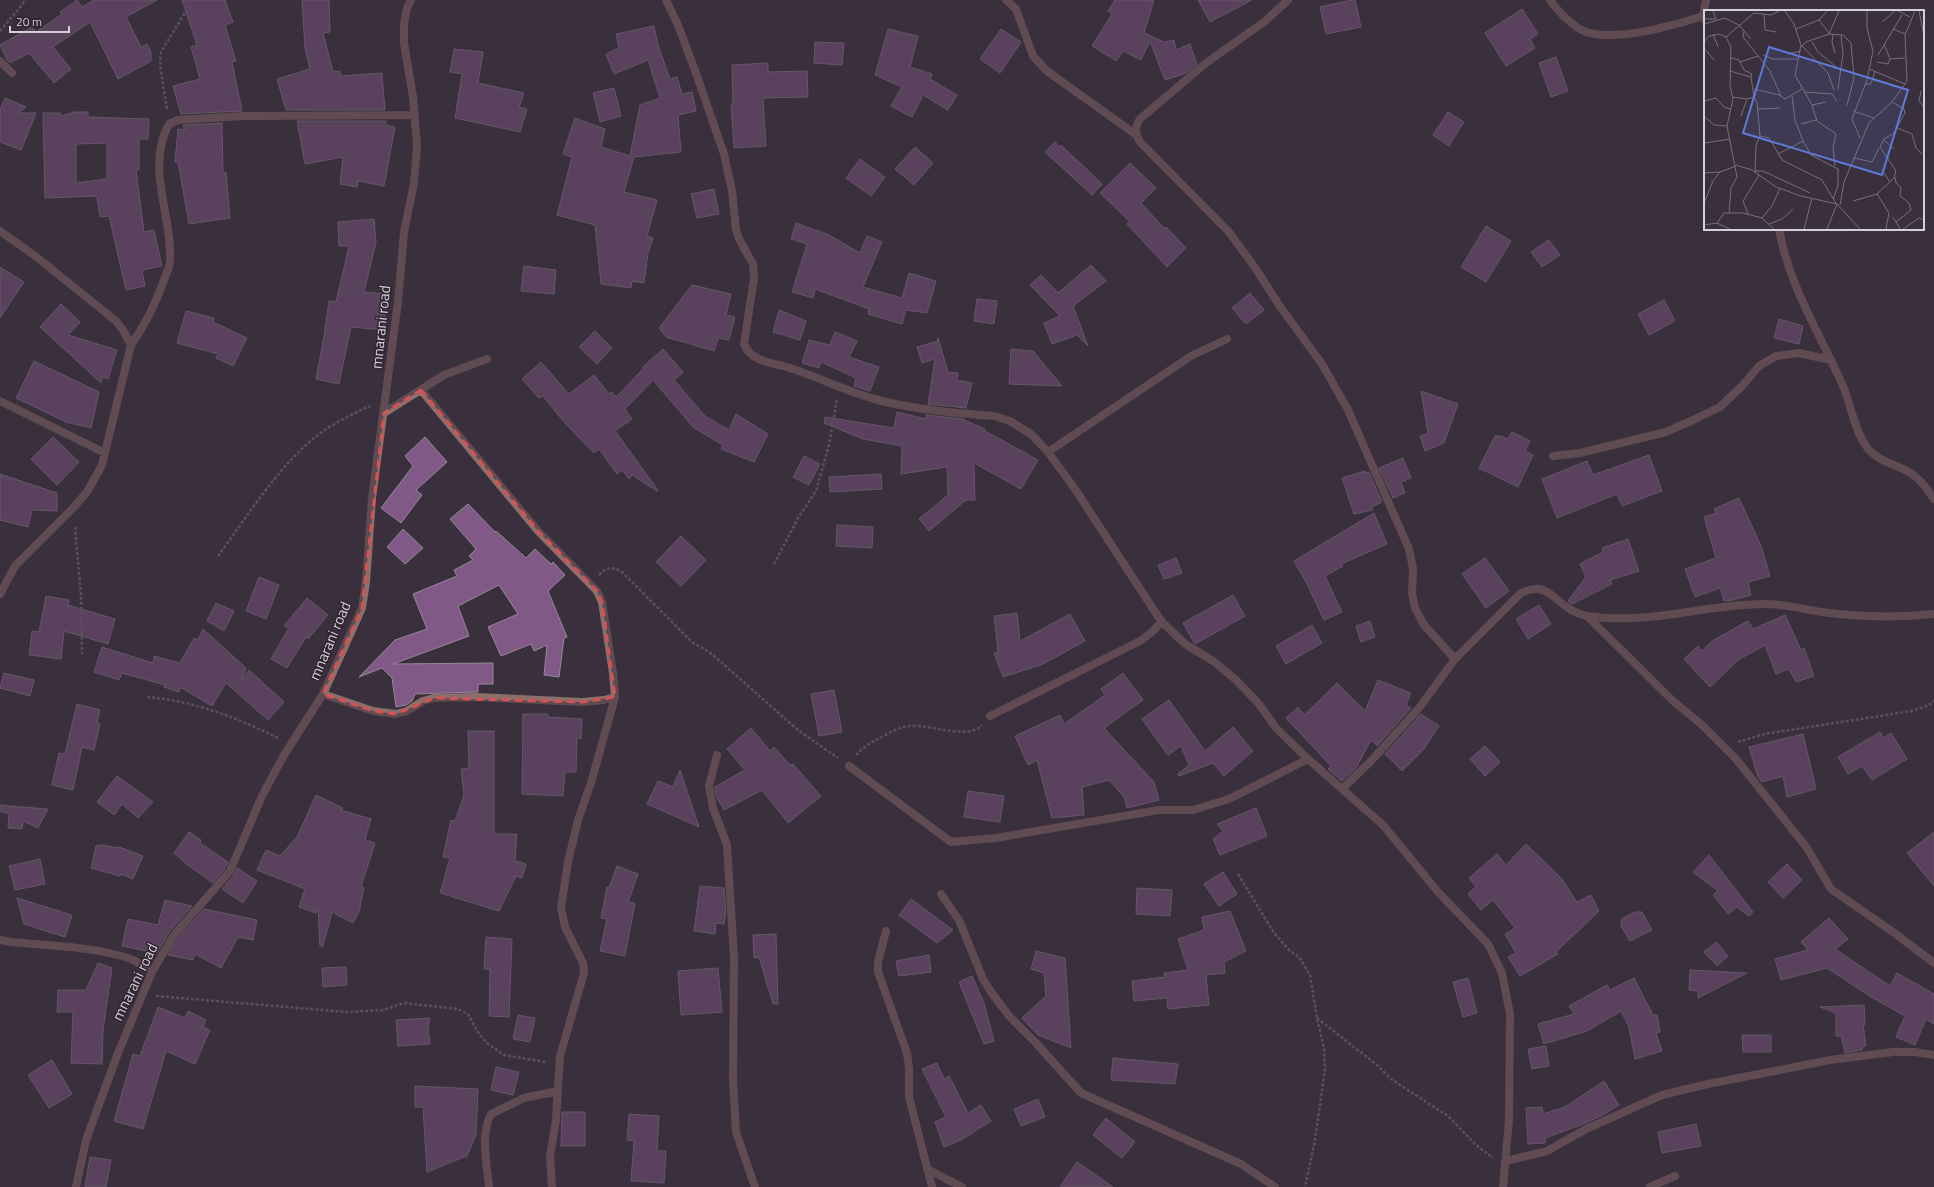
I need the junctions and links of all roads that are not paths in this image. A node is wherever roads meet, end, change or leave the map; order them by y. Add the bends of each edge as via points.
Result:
1 (411, 0) edge
2 (666, 0) edge
3 (1006, 0) edge
4 (1288, 0) edge
5 (1550, 0) edge
6 (1706, 0) edge
7 (1705, 10) edge
8 (1704, 19) edge
9 (0, 61) edge
10 (12, 73) dead end
11 (414, 116) junction
12 (1135, 134) junction
13 (1779, 230) edge
14 (0, 231) edge
15 (1227, 339) dead end
16 (131, 346) junction
17 (487, 358) dead end
18 (1831, 360) junction
19 (421, 390) junction
20 (0, 401) edge
21 (384, 412) junction
22 (1048, 452) junction
23 (105, 454) junction
24 (1553, 456) dead end
25 (1934, 498) edge
26 (0, 594) edge
27 (1934, 614) edge
28 (1588, 617) junction
29 (1162, 621) junction
30 (1454, 659) junction
31 (323, 694) junction
32 (615, 697) junction
33 (990, 716) road end
34 (717, 755) dead end
35 (1308, 760) junction
36 (849, 766) road end
37 (1343, 788) junction
38 (941, 894) dead end
39 (886, 931) dead end
40 (0, 940) edge
41 (1934, 963) edge
42 (152, 972) junction
43 (1934, 1055) edge
44 (558, 1091) junction
45 (1505, 1165) junction
46 (927, 1169) junction
47 (1675, 1176) dead end
48 (76, 1187) edge
49 (488, 1187) edge
50 (552, 1187) edge
51 (755, 1187) edge
52 (932, 1187) edge
53 (962, 1187) edge
54 (1276, 1187) edge
55 (1504, 1187) edge
56 (1650, 1187) edge

1 - 11 street, mnarani road via 404,24 404,43
2 - 22 street via 695,69 724,154 732,191 736,230 753,264 754,278 744,344 746,348 758,359 792,368 882,401 1010,420 1031,434
3 - 12 street via 1016,9 1033,56 1047,71
4 - 12 street via 1206,63 1140,119 1135,126
5 - 8 street via 1578,29 1600,35 1632,34
6 - 7 street
9 - 10 street
11 - 16 street via 243,116 178,120 169,124 162,139 160,182 170,239 170,265 154,308
11 - 21 street, mnarani road via 417,146 414,183 404,232
12 - 30 street via 1228,232 1322,364 1348,410 1409,549 1413,568 1412,593 1415,608 1424,625
13 - 18 street via 1791,276 1803,306
14 - 16 street via 116,321
15 - 22 street via 1190,356
16 - 23 street
17 - 19 street via 444,376
18 - 24 street via 1799,353 1776,356 1759,366 1720,406 1693,420 1666,432 1580,453
18 - 25 street via 1865,445 1873,455 1911,473 1923,482
19 - 21 street
19 - 32 street via 538,531 597,591 602,602
20 - 23 street
21 - 31 street, mnarani road via 372,498 362,608
22 - 29 street
23 - 26 street via 87,492 15,566
27 - 28 street via 1909,617 1860,616 1766,604 1666,616 1624,619
28 - 30 street via 1573,611 1546,591 1539,588 1529,589 1520,594
28 - 41 street via 1673,701 1724,746 1807,848 1831,889
29 - 33 street via 1142,640
29 - 35 street via 1185,644 1213,661 1235,679 1276,728
30 - 37 street via 1419,708
31 - 32 street via 373,711 396,714 434,698 483,697 582,702
31 - 42 street, mnarani road via 262,796 230,871 174,935
32 - 44 street via 578,820 567,870 562,908 565,927 583,963 584,973 562,1049
34 - 51 street via 709,786 713,808 727,845 734,957 733,1081 736,1132
35 - 36 street via 1229,799 1193,810 1159,810 1004,836 951,842
35 - 37 street
37 - 45 street via 1383,825 1438,892 1488,944 1502,973 1510,1014 1509,1120
38 - 54 street via 959,920 983,979 991,992 1009,1016 1081,1093 1241,1164
39 - 46 street via 878,972 907,1053 909,1097
40 - 42 street via 116,955 132,960
42 - 48 street, mnarani road via 118,1053 86,1140
43 - 45 street via 1893,1052 1830,1060 1670,1093 1636,1106 1547,1151
44 - 49 street via 524,1098 491,1114 485,1140
44 - 50 street via 550,1157
45 - 55 street
46 - 52 street
46 - 53 street
47 - 56 street

